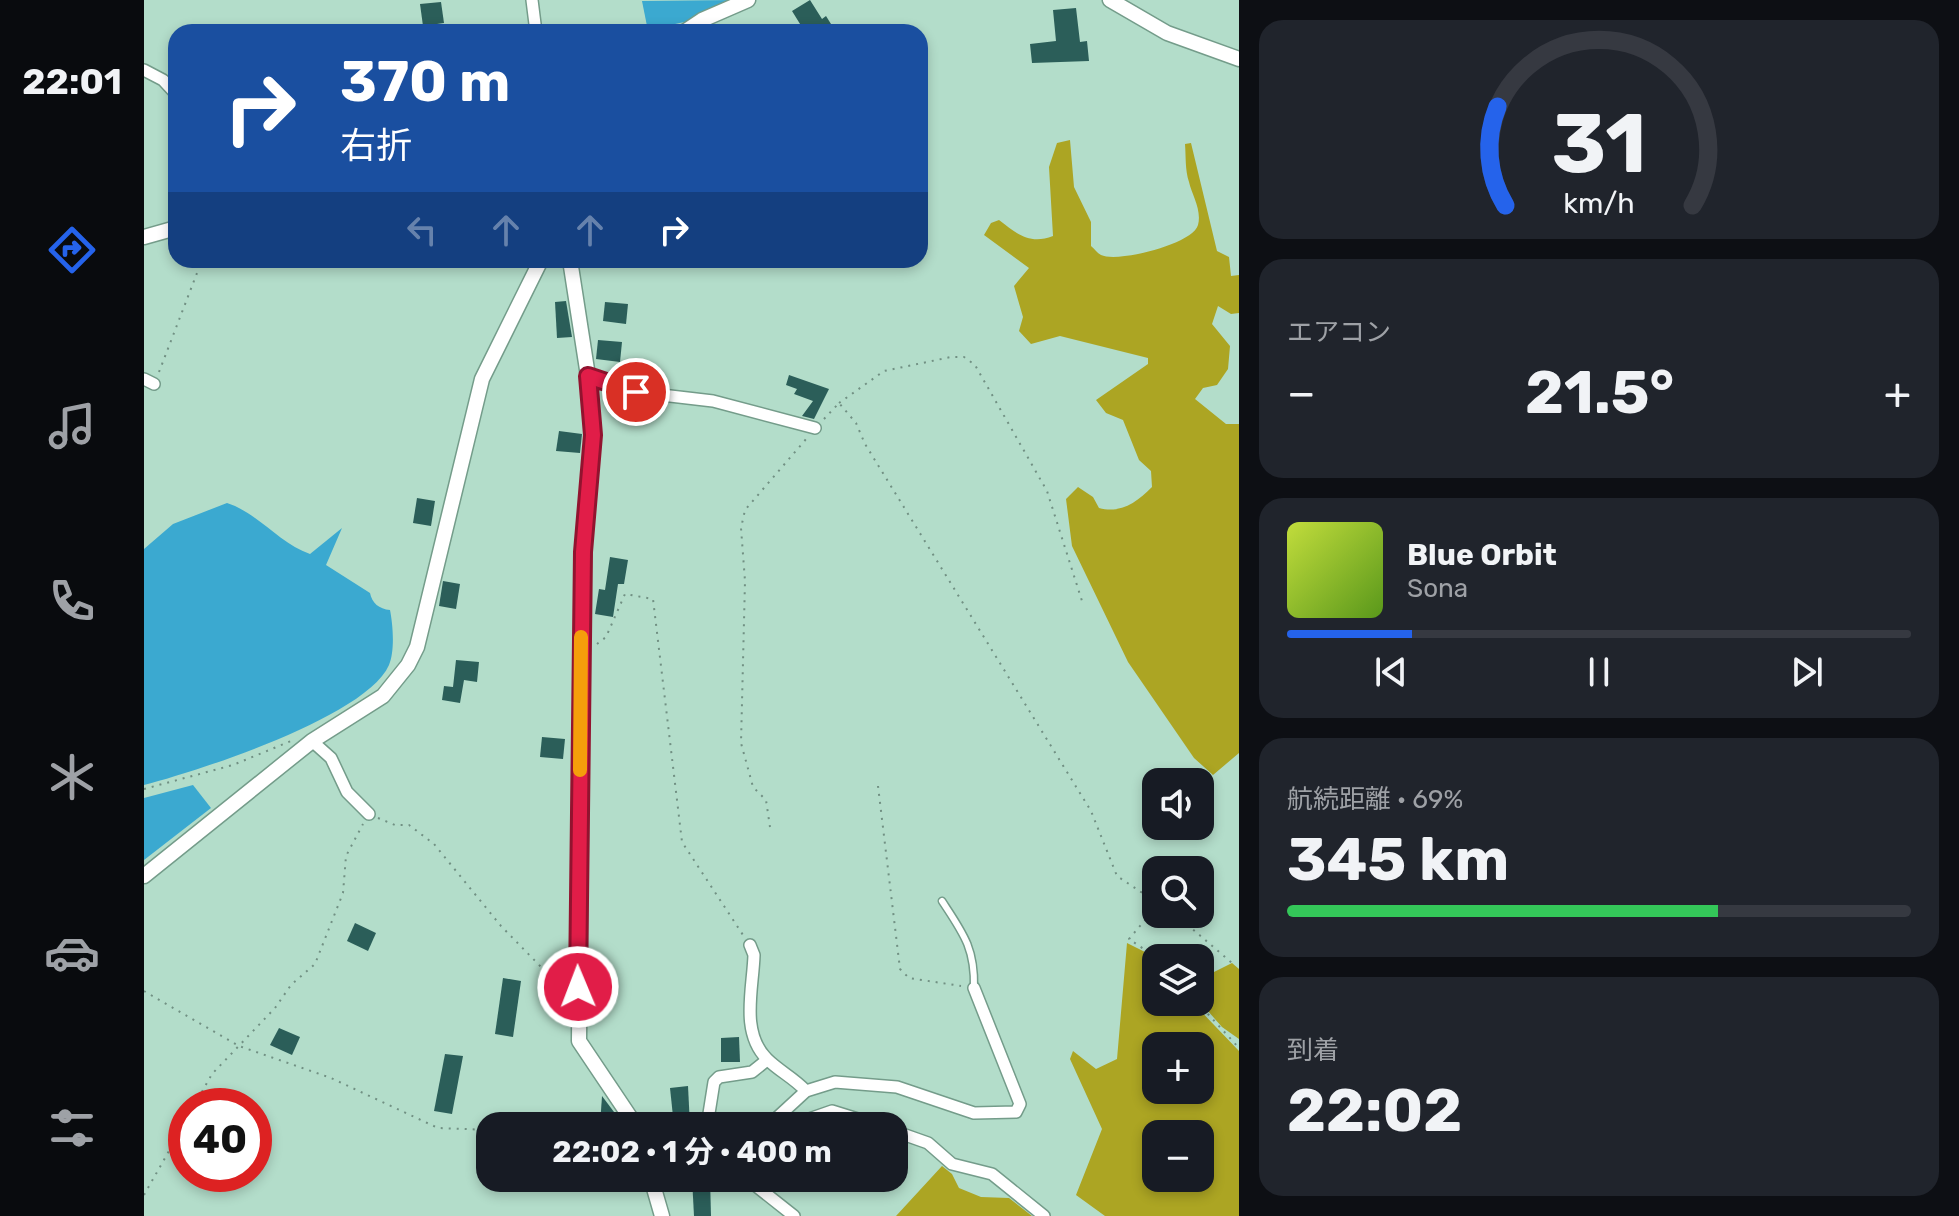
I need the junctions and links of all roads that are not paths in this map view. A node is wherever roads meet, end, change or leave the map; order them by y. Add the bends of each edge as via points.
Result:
1 (532, 0) edge
2 (748, 0) edge
3 (1110, 0) edge
4 (535, 24) edge
5 (696, 24) edge
6 (1239, 59) edge
7 (144, 70) edge
8 (168, 85) edge
9 (168, 230) edge
10 (144, 237) edge
11 (537, 268) edge
12 (571, 268) edge
13 (588, 376) junction
14 (815, 428) road end
15 (312, 741) junction
16 (369, 814) road end
17 (144, 876) edge
18 (942, 901) dead end
19 (750, 945) road end
20 (974, 988) joint
21 (767, 1060) junction
22 (806, 1091) junction
23 (627, 1112) edge
24 (709, 1112) edge
25 (783, 1112) edge
26 (908, 1136) edge
27 (655, 1192) edge
28 (764, 1192) edge
29 (662, 1216) edge
30 (794, 1216) edge
31 (1044, 1216) edge

1 - 4 street
2 - 5 street
3 - 6 street via 1167,33
7 - 8 street
9 - 10 street
11 - 15 street via 482,379 417,647 383,696
12 - 13 street
13 - 14 street via 636,392 713,401
13 - 23 street via 593,435 581,638 579,1041
15 - 16 street via 331,758 347,792
15 - 17 street
18 - 20 lane via 975,961
19 - 21 street via 750,1026
20 - 22 street via 1020,1104 1016,1112 974,1113 925,1093 870,1083 835,1082
21 - 22 street
21 - 24 street via 752,1072 719,1077
22 - 25 street
26 - 31 street via 928,1143 952,1164 992,1174
27 - 29 street
28 - 30 street

